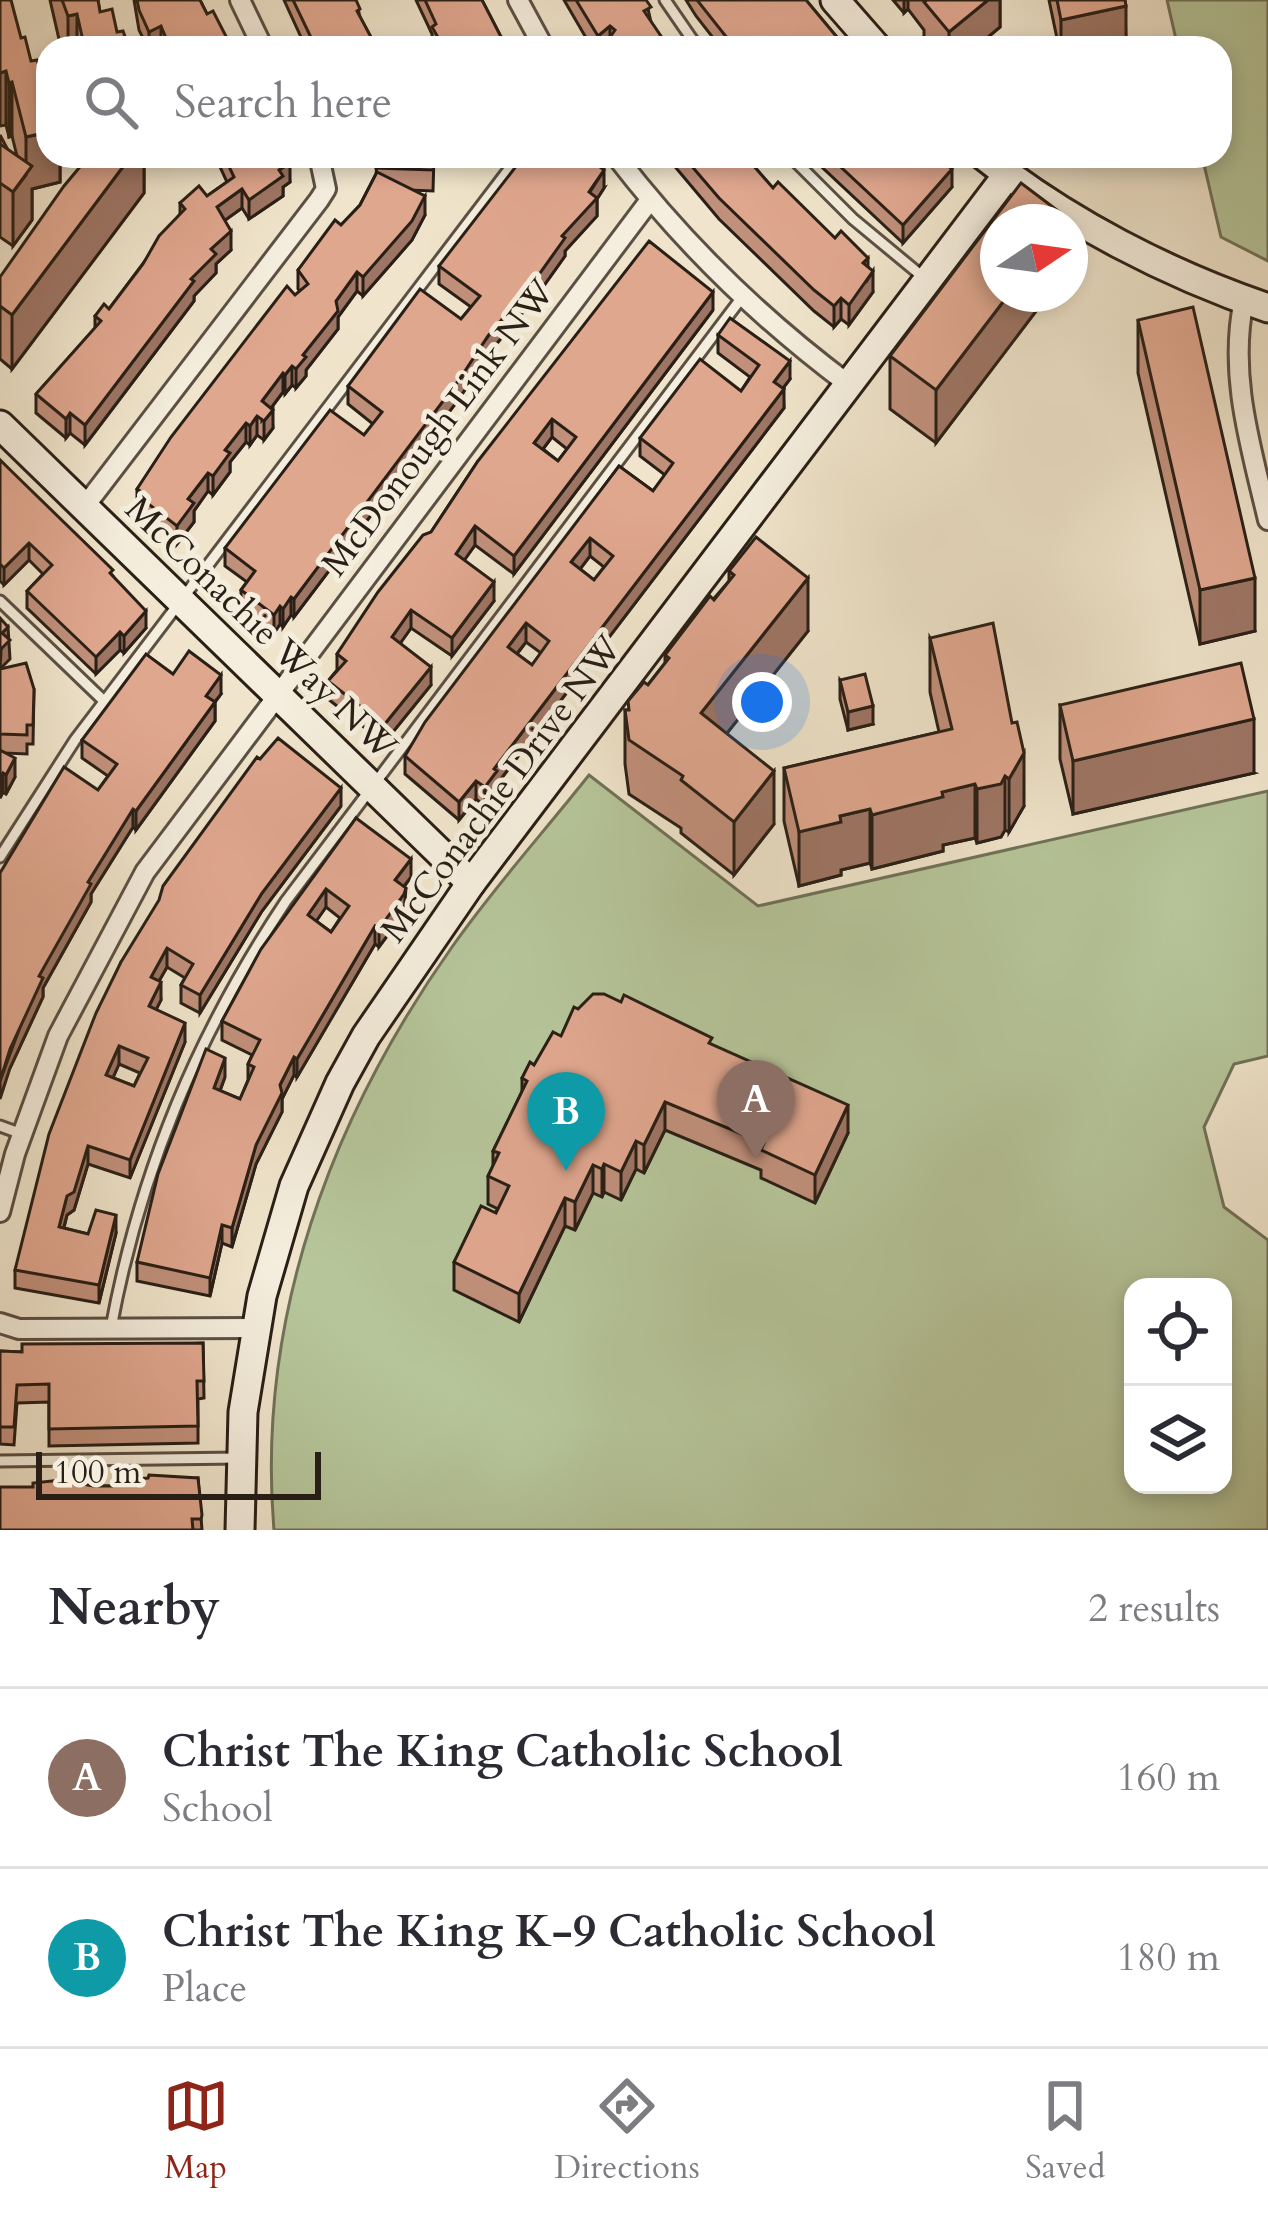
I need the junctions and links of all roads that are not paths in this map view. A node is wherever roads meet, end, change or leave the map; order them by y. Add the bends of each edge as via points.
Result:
1 (240, 0) edge
2 (518, 0) edge
3 (665, 0) edge
4 (835, 0) edge
5 (257, 36) edge
6 (538, 36) edge
7 (690, 36) edge
8 (866, 36) edge
9 (322, 168) edge
10 (510, 168) edge
11 (625, 168) edge
12 (802, 168) edge
13 (999, 168) edge
14 (1007, 174) junction
15 (650, 200) junction
16 (927, 280) junction
17 (743, 296) junction
18 (1256, 304) edge
19 (848, 384) junction
20 (0, 425) edge
21 (86, 506) junction
22 (1268, 520) edge
23 (0, 601) edge
24 (180, 602) junction
25 (276, 694) junction
26 (105, 702) junction
27 (373, 785) junction
28 (1, 851) edge
29 (471, 883) junction
30 (0, 1126) edge
31 (22, 1133) junction
32 (0, 1212) edge
33 (0, 1323) edge
34 (111, 1328) junction
35 (255, 1328) junction
36 (240, 1458) junction
37 (0, 1461) edge
38 (240, 1530) edge

1 - 5 street
2 - 6 street
3 - 7 lane
4 - 8 street
9 - 21 street via 326,189 319,200
10 - 24 lane
11 - 15 street
12 - 16 lane
13 - 14 street
14 - 16 street, McConachie Drive NW
14 - 18 street via 1129,247
15 - 17 street
15 - 25 street, McDonough Link NW
16 - 19 street, McConachie Drive NW
17 - 19 street
17 - 27 lane
18 - 22 street via 1238,327 1237,369
19 - 29 street, McConachie Drive NW
20 - 21 street, McConachie Way NW
21 - 24 street, McConachie Way NW
23 - 26 lane
24 - 25 street, McConachie Way NW
24 - 26 lane
25 - 27 street, McConachie Way NW
25 - 31 street, McDonough Link NW via 176,826 114,925 58,1036
26 - 28 lane
27 - 29 street, McConachie Way NW
27 - 34 lane via 248,959 189,1067 137,1209
29 - 35 street, McConachie Drive NW via 340,1083 294,1186
30 - 31 lane
31 - 32 street, McDonough Link NW
33 - 34 street
34 - 35 street
35 - 36 street, McConachie Drive NW
36 - 37 lane
36 - 38 street, McConachie Drive NW

